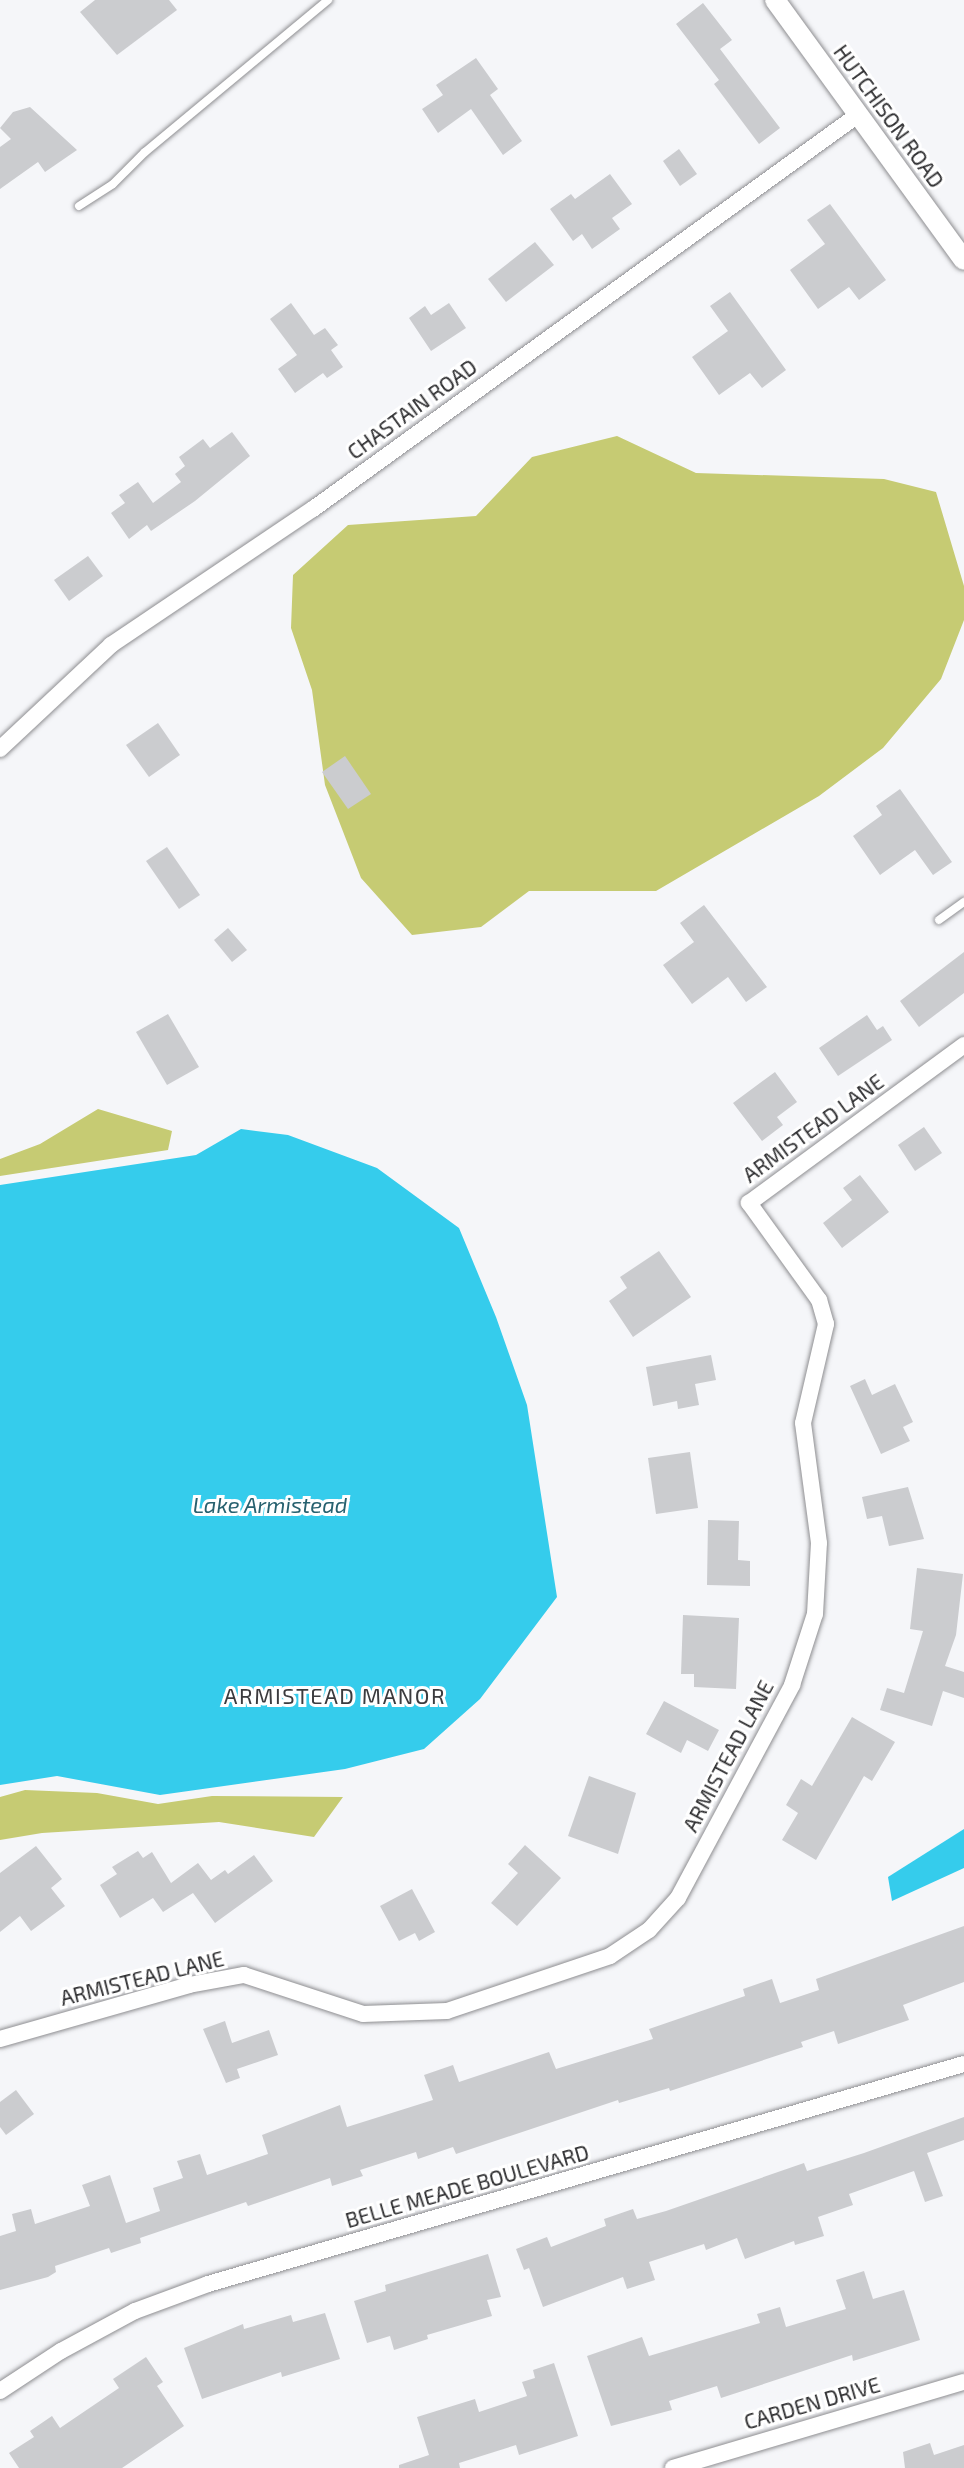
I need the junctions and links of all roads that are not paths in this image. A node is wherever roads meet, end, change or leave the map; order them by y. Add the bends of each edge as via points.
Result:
1 (328, 0) edge
2 (775, 0) edge
3 (859, 114) junction
4 (79, 206) dead end
5 (964, 260) edge
6 (0, 749) edge
7 (964, 902) edge
8 (939, 920) dead end
9 (964, 1045) edge
10 (0, 2039) edge
11 (964, 2064) edge
12 (964, 2382) edge
13 (0, 2391) edge
14 (673, 2468) edge

1 - 4 lane via 112,184
2 - 3 street, HUTCHISON ROAD
3 - 5 street, HUTCHISON ROAD
3 - 6 street, CHASTAIN ROAD via 313,508 111,645
7 - 8 lane
9 - 10 street, ARMISTEAD LANE via 749,1203 819,1300 826,1324 803,1423 819,1543 815,1614 792,1685 678,1899 649,1930 610,1956 447,2011 363,2014 244,1975 189,1985
11 - 13 street, BELLE MEADE BOULEVARD via 208,2284 135,2312 61,2351
12 - 14 street, CARDEN DRIVE

